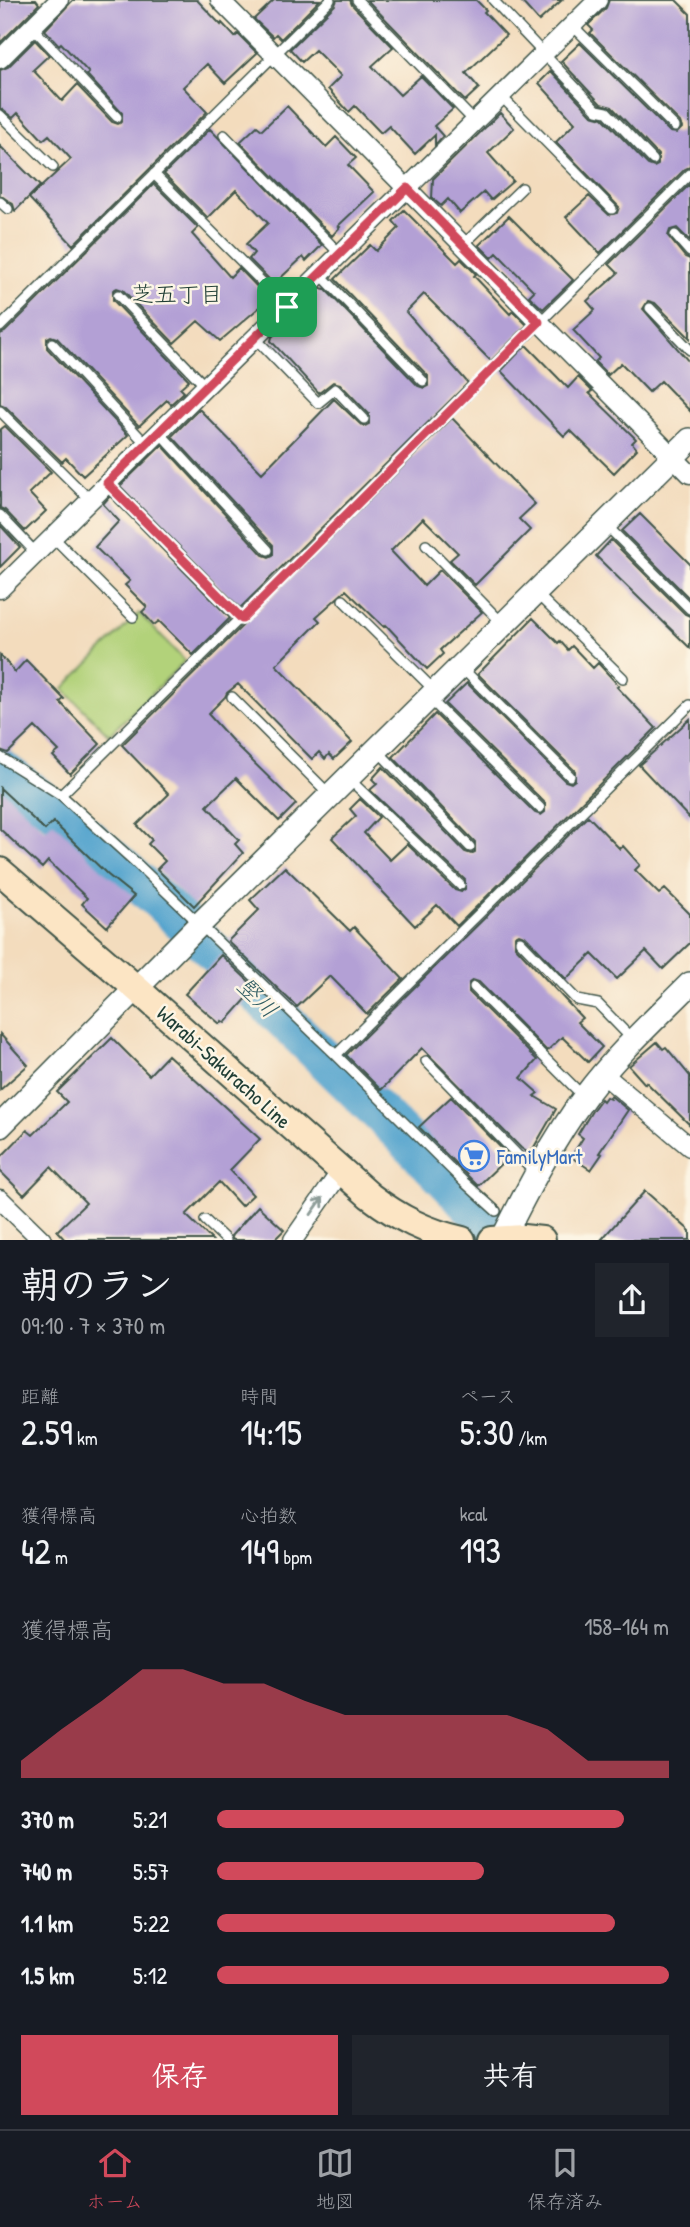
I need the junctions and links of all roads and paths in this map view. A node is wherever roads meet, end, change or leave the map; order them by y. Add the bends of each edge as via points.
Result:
1 (220, 0) edge
2 (330, 0) edge
3 (357, 0) edge
4 (493, 0) edge
5 (598, 0) edge
6 (53, 2) edge
7 (572, 25) junction
8 (32, 27) junction
9 (275, 55) junction
10 (543, 55) junction
11 (0, 59) edge
12 (501, 96) junction
13 (0, 115) edge
14 (117, 117) dead end
15 (475, 122) junction
16 (675, 127) dead end
17 (224, 135) dead end
18 (653, 160) dead end
19 (52, 167) dead end
20 (154, 174) junction
21 (690, 174) edge
22 (407, 188) junction
23 (522, 188) dead end
24 (0, 202) edge
25 (8, 209) dead end
26 (611, 209) dead end
27 (675, 235) dead end
28 (463, 245) junction
29 (690, 252) edge
30 (340, 254) junction
31 (320, 274) junction
32 (118, 295) dead end
33 (287, 307) junction
34 (650, 308) dead end
35 (539, 322) junction
36 (0, 327) edge
37 (255, 338) junction
38 (52, 343) dead end
39 (690, 350) edge
40 (423, 381) dead end
41 (206, 387) junction
42 (0, 411) edge
43 (364, 419) dead end
44 (153, 439) junction
45 (690, 440) edge
46 (673, 457) junction
47 (690, 474) edge
48 (107, 483) junction
49 (90, 500) junction
50 (0, 515) edge
51 (605, 524) junction
52 (53, 537) junction
53 (426, 545) dead end
54 (268, 550) dead end
55 (36, 553) junction
56 (0, 589) edge
57 (536, 593) junction
58 (343, 600) dead end
59 (690, 609) edge
60 (133, 617) dead end
61 (242, 619) junction
62 (503, 625) junction
63 (461, 667) junction
64 (623, 678) dead end
65 (432, 695) junction
66 (232, 697) dead end
67 (690, 705) edge
68 (376, 750) junction
69 (0, 757) edge
70 (570, 776) dead end
71 (348, 778) junction
72 (61, 795) junction
73 (330, 795) junction
74 (540, 808) dead end
75 (470, 847) dead end
76 (0, 871) edge
77 (460, 885) dead end
78 (194, 930) junction
79 (520, 941) dead end
80 (690, 984) edge
81 (474, 987) dead end
82 (137, 989) junction
83 (633, 1040) junction
84 (336, 1055) junction
85 (426, 1061) dead end
86 (603, 1074) junction
87 (584, 1098) junction
88 (0, 1126) edge
89 (690, 1147) edge
90 (341, 1171) junction
91 (537, 1175) junction
92 (0, 1199) edge
93 (205, 1220) dead end
94 (500, 1234) edge
95 (42, 1240) edge
96 (226, 1240) edge
97 (293, 1240) edge
98 (462, 1240) edge
99 (542, 1240) edge

1 - 9 street
2 - 9 lane
3 - 15 lane
4 - 10 lane
5 - 7 street
6 - 8 street
7 - 10 street
7 - 16 lane
8 - 11 street
8 - 14 lane
9 - 20 lane
9 - 22 street
10 - 12 street
10 - 18 lane
12 - 15 street
12 - 26 lane
13 - 19 lane
15 - 22 street
17 - 30 lane
20 - 33 lane
20 - 36 lane
21 - 35 lane
22 - 28 street
22 - 30 street
23 - 28 lane
24 - 25 lane
27 - 29 lane
28 - 35 street
30 - 31 street
31 - 33 street
31 - 40 lane
32 - 41 lane
33 - 37 street
34 - 39 lane
35 - 46 street
35 - 61 lane
37 - 41 street
37 - 43 lane via 318,403 335,389
38 - 44 lane
41 - 44 street
42 - 49 lane
44 - 48 street
44 - 54 lane
45 - 46 street
46 - 47 street
46 - 51 street
48 - 49 street
48 - 61 lane
49 - 52 street
50 - 55 lane
51 - 57 street
51 - 59 lane
52 - 55 street
52 - 60 lane
53 - 62 lane
55 - 56 street
57 - 62 street
57 - 64 lane
58 - 65 lane
61 - 72 lane
62 - 63 street
63 - 65 street
63 - 70 lane
65 - 68 street
65 - 74 lane
66 - 73 lane
67 - 84 lane
68 - 71 street
68 - 75 lane
69 - 72 lane
71 - 73 street
71 - 77 lane
72 - 78 lane
73 - 78 street
76 - 82 main road, Warabi-Sakuracho Line
78 - 82 street
78 - 84 lane
79 - 83 lane via 577,1000 598,1004
80 - 83 street
81 - 87 lane
82 - 88 street
82 - 90 main road, Warabi-Sakuracho Line
83 - 86 street
84 - 94 lane via 464,1182
85 - 91 lane
86 - 87 street
86 - 89 street
87 - 91 street
97 -> 90 street
90 - 98 main road, Warabi-Sakuracho Line via 394,1214 418,1227
91 - 94 street
92 - 95 street
93 - 96 lane
94 - 99 main road

